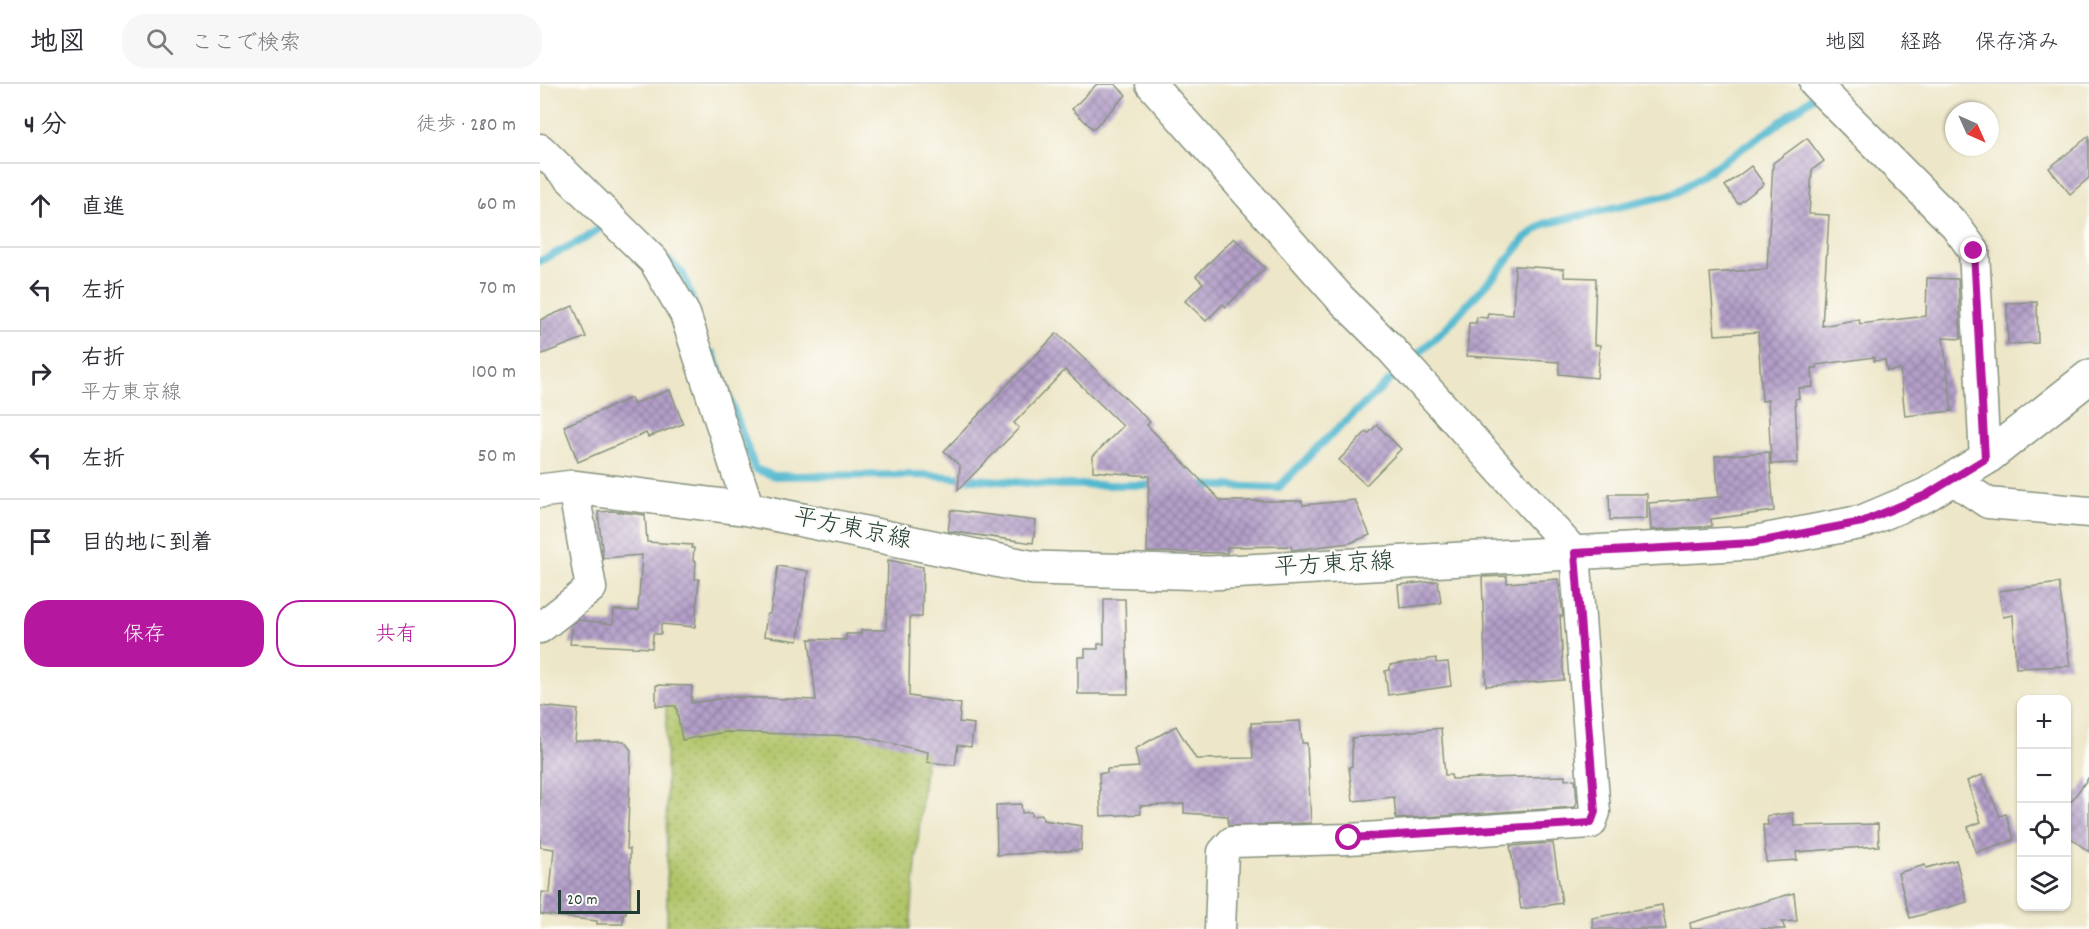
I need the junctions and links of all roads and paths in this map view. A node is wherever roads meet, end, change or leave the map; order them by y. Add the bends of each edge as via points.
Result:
1 (1151, 84) edge
2 (1815, 84) edge
3 (540, 149) edge
4 (2089, 377) edge
5 (1985, 459) junction
6 (1952, 479) junction
7 (573, 487) junction
8 (540, 491) edge
9 (749, 509) junction
10 (2089, 512) edge
11 (1575, 553) junction
12 (540, 628) edge
13 (1220, 929) edge

1 - 11 street via 1340,298
2 - 5 street via 1955,225 1974,251
3 - 9 street via 654,261 680,305
4 - 5 main road, 平方東京線
5 - 6 main road, 平方東京線
6 - 10 street via 1988,502
6 - 11 main road, 平方東京線 via 1926,495 1862,522 1752,543
7 - 8 main road, 平方東京線
7 - 9 main road, 平方東京線
7 - 12 street via 591,588
9 - 11 main road, 平方東京線 via 1034,568 1210,573
11 - 13 street via 1595,812 1591,823 1232,842 1223,852

